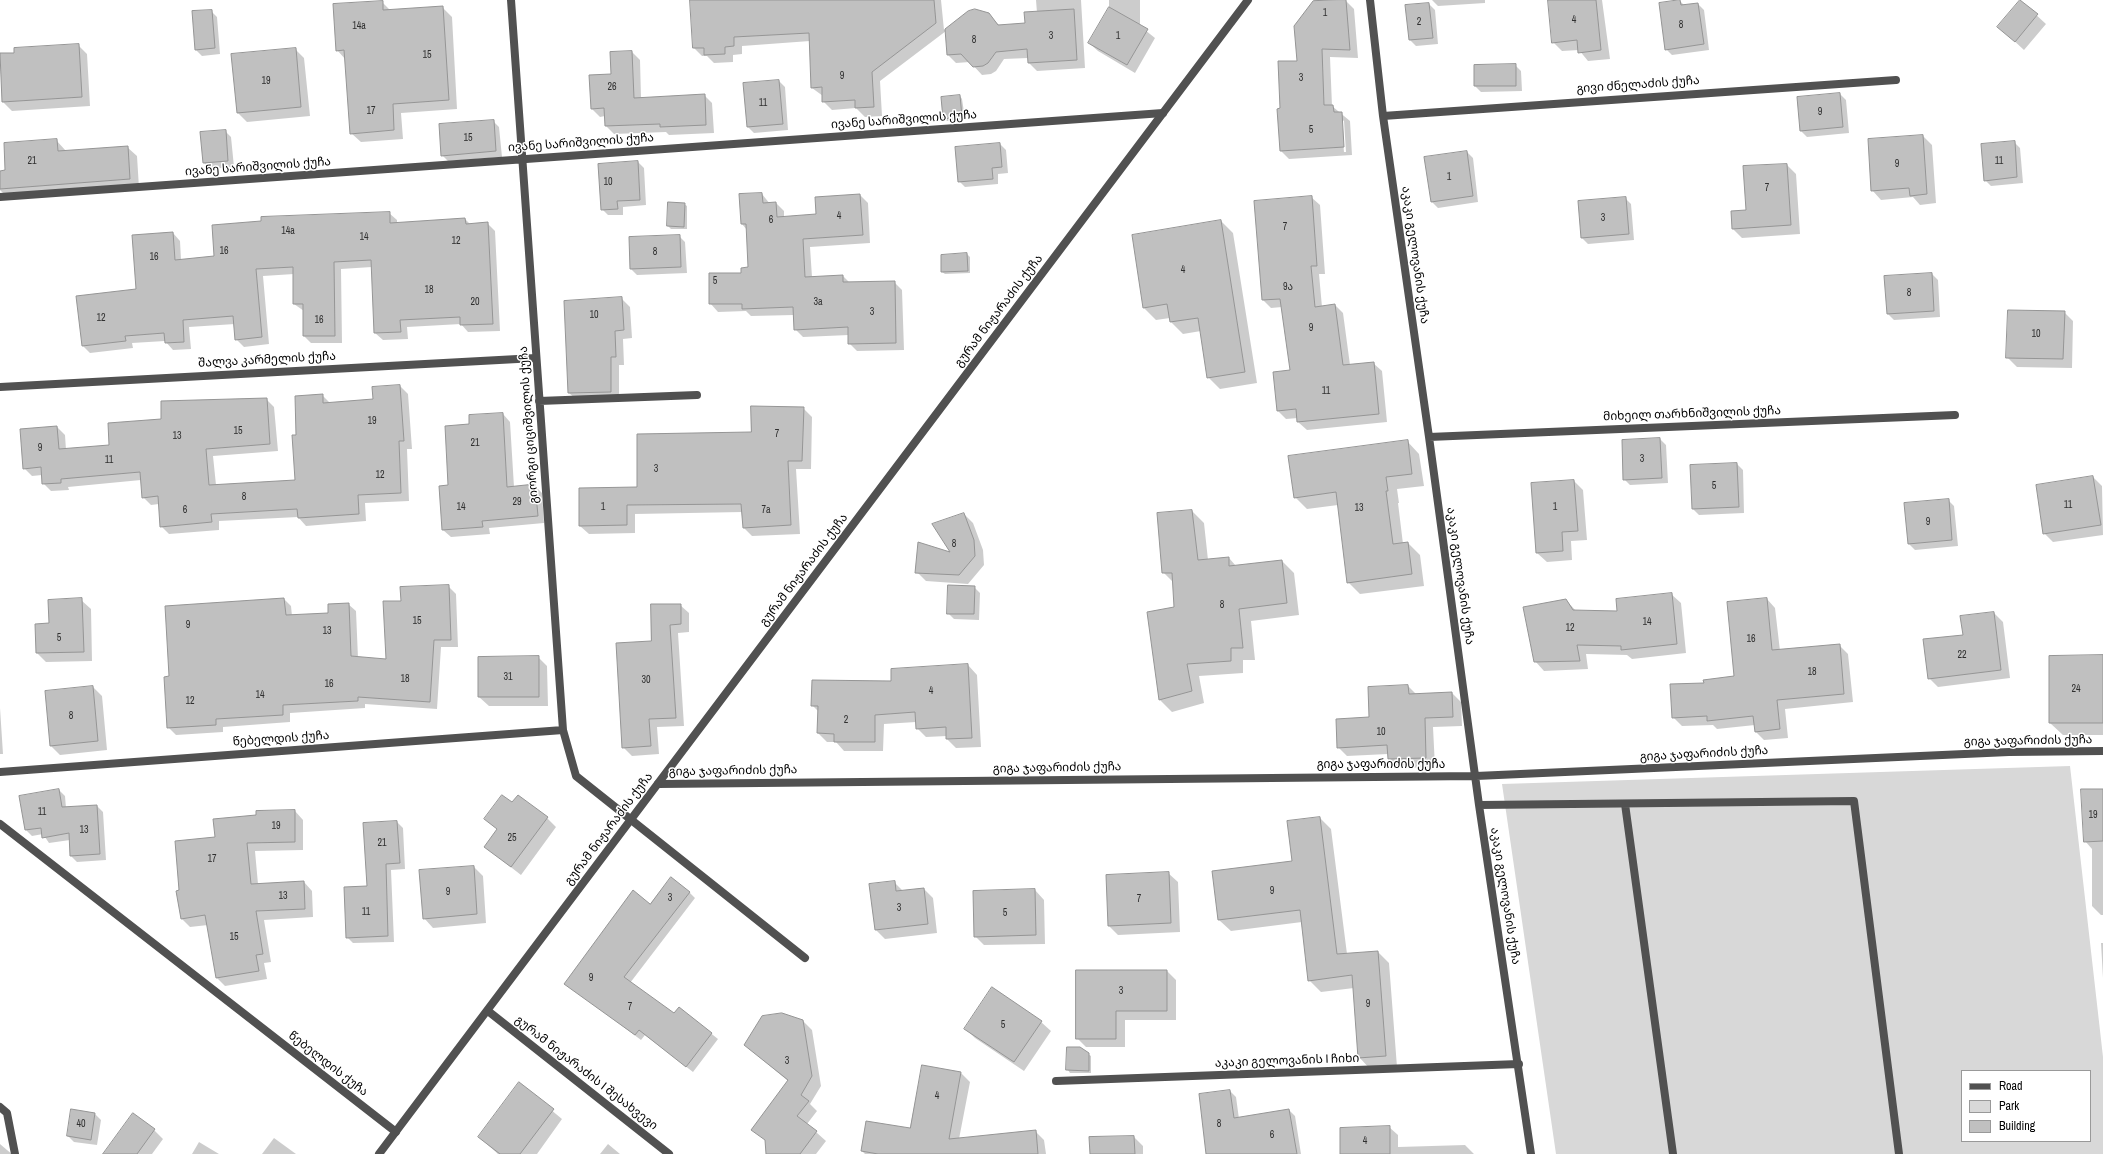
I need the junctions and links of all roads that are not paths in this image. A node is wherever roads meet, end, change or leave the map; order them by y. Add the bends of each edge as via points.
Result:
1 (510, 0) edge
2 (1248, 0) edge
3 (1370, 0) edge
4 (1896, 80) dead end
5 (1163, 113) junction
6 (1383, 116) junction
7 (522, 160) junction
8 (0, 197) edge
9 (536, 358) junction
10 (0, 386) edge
11 (697, 395) dead end
12 (539, 400) junction
13 (1955, 415) dead end
14 (1429, 437) junction
15 (563, 730) junction
16 (2103, 751) edge
17 (0, 772) edge
18 (1476, 776) junction
19 (658, 784) junction
20 (1625, 804) junction
21 (1479, 805) junction
22 (632, 819) junction
23 (0, 824) edge
24 (805, 958) dead end
25 (488, 1010) junction
26 (1519, 1064) junction
27 (1056, 1081) dead end
28 (0, 1107) edge
29 (396, 1132) junction
30 (15, 1154) edge
31 (379, 1154) edge
32 (668, 1154) edge
33 (1531, 1154) edge
34 (1673, 1154) edge
35 (1899, 1154) edge

1 - 7 street, გიორგი ციციშვილის ქუჩა
2 - 5 street, გურამ ნიჟარაძის ქუჩა
3 - 6 street, აკაკი გელოვანის ქუჩა
4 - 6 street, გივი ძნელაძის ქუჩა
5 - 7 street, ივანე სარიშვილის ქუჩა
5 - 19 street, გურამ ნიჟარაძის ქუჩა
6 - 14 street, აკაკი გელოვანის ქუჩა
7 - 8 street, ივანე სარიშვილის ქუჩა
7 - 9 street, გიორგი ციციშვილის ქუჩა
9 - 10 street, შალვა კარმელის ქუჩა
9 - 12 street, გიორგი ციციშვილის ქუჩა
11 - 12 street
12 - 15 street, გიორგი ციციშვილის ქუჩა
13 - 14 street, მიხეილ თარხნიშვილის ქუჩა
14 - 18 street, აკაკი გელოვანის ქუჩა
15 - 17 street, წებელდის ქუჩა
15 - 22 street, გიორგი ციციშვილის ქუჩა via 576,776
16 - 18 street, გიგა ჯაფარიძის ქუჩა via 2009,752
18 - 19 street, გიგა ჯაფარიძის ქუჩა
18 - 21 street, აკაკი გელოვანის ქუჩა
19 - 22 street, გურამ ნიჟარაძის ქუჩა
20 - 21 street
20 - 34 street
20 - 35 street via 1854,801
21 - 26 street, აკაკი გელოვანის ქუჩა
22 - 24 street
22 - 25 street, გურამ ნიჟარაძის ქუჩა
23 - 29 street, წებელდის ქუჩა
25 - 29 street, გურამ ნიჟარაძის ქუჩა
25 - 32 street, გურამ ნიჟარაძის I შესახვევი
26 - 27 street, აკაკი გელოვანის I ჩიხი
26 - 33 street, აკაკი გელოვანის ქუჩა
28 - 30 street via 7,1113
29 - 31 street, გურამ ნიჟარაძის ქუჩა

